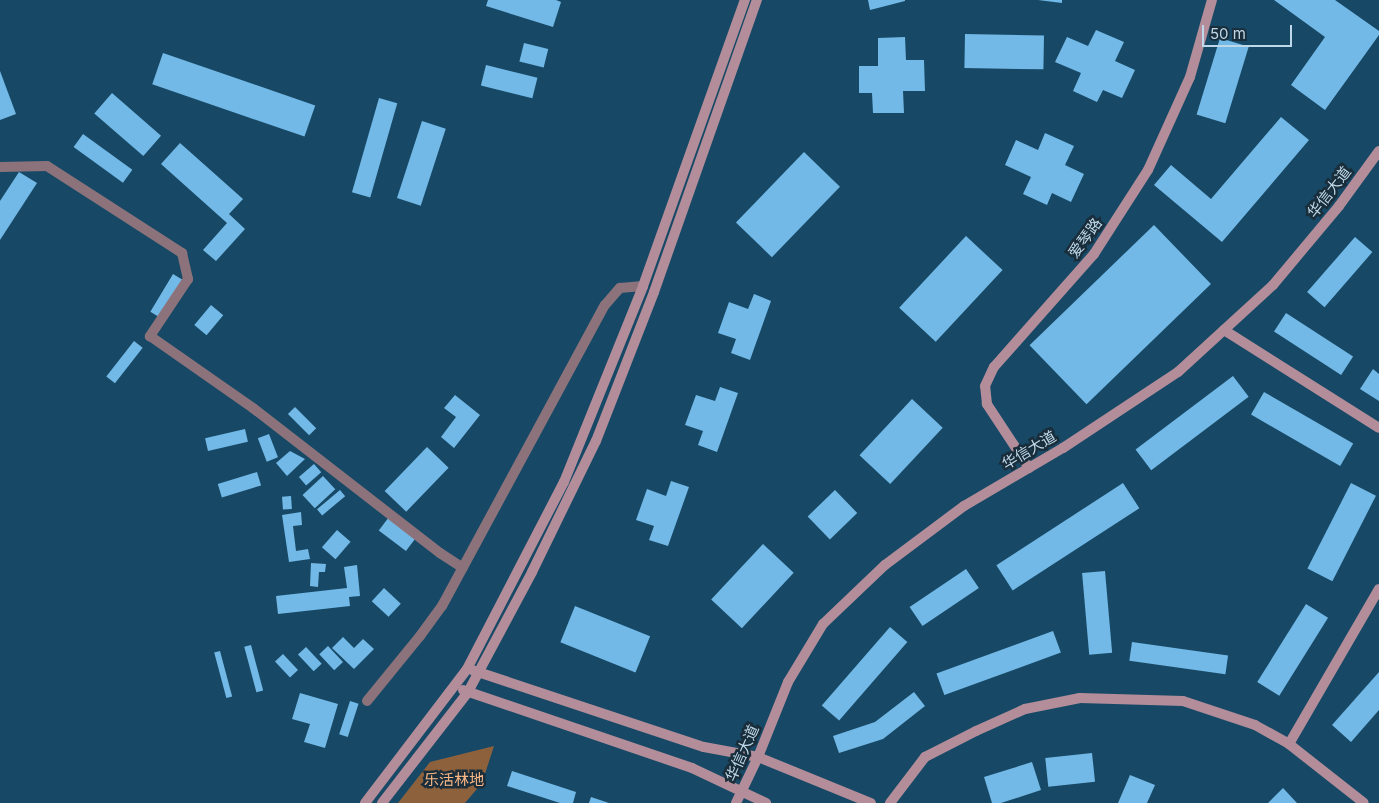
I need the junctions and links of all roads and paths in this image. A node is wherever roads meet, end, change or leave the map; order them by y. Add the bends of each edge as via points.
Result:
1 (744, 0) edge
2 (757, 0) edge
3 (1212, 0) edge
4 (1379, 151) edge
5 (0, 167) edge
6 (643, 286) junction
7 (1224, 330) junction
8 (1379, 428) edge
9 (1029, 468) junction
10 (463, 568) junction
11 (1379, 589) edge
12 (467, 669) junction
13 (479, 673) junction
14 (455, 687) junction
15 (468, 692) junction
16 (366, 701) dead end
17 (1289, 744) junction
18 (758, 757) junction
19 (740, 793) junction
20 (365, 803) edge
21 (382, 803) edge
22 (736, 803) edge
23 (766, 803) edge
24 (871, 803) edge
25 (890, 803) edge
26 (1364, 803) edge

1 - 6 street
2 - 13 street via 654,292 596,441
3 - 9 street, 爱琴路 via 1190,77 1148,170 1094,254 994,367 985,386 986,404
4 - 7 street, 华信大道 via 1274,285
5 - 10 street via 47,166 182,253 188,279 150,336 253,408
6 - 10 street via 620,288 605,305
6 - 12 street via 564,482
7 - 8 street
7 - 9 street, 华信大道 via 1178,372
9 - 18 street, 华信大道 via 964,506 885,565 823,624 788,682
10 - 16 street via 442,606
11 - 17 street
12 - 13 street
12 - 14 street
13 - 15 street
13 - 18 street via 704,747
14 - 15 street
14 - 20 street
15 - 19 street via 692,768
15 - 21 street
17 - 25 street via 1255,725 1183,701 1080,698 1025,709 925,757
17 - 26 street
18 - 19 street, 华信大道
18 - 24 street
19 - 22 street, 华信大道
19 - 23 street

